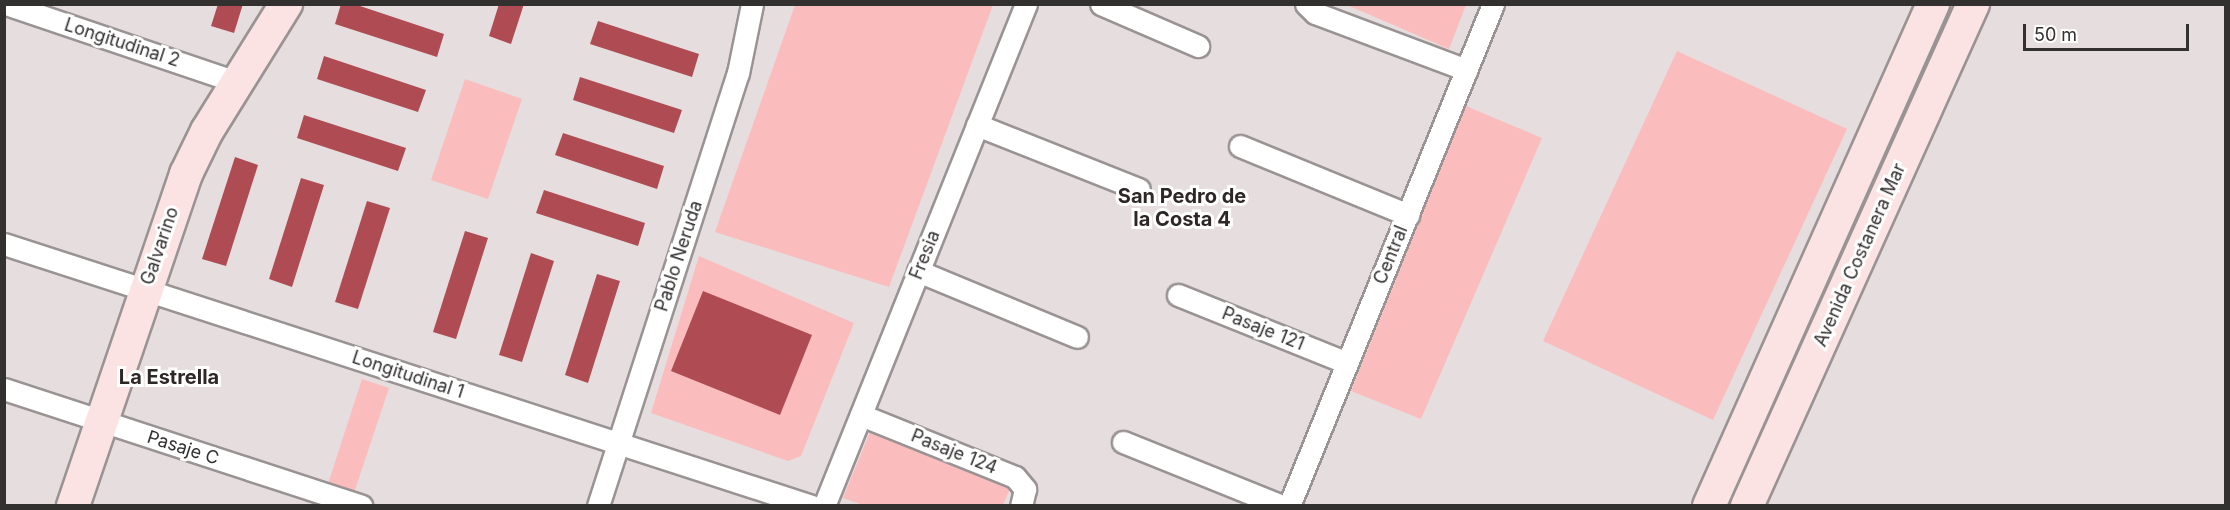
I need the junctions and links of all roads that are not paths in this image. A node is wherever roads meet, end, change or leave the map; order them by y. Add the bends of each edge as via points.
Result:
1 (6, 4) edge
2 (286, 4) edge
3 (752, 4) edge
4 (1026, 4) edge
5 (1101, 4) edge
6 (1306, 4) edge
7 (1493, 4) edge
8 (1933, 4) edge
9 (1973, 4) edge
10 (1198, 46) dead end
11 (1467, 70) junction
12 (237, 82) junction
13 (1898, 84) junction
14 (1931, 99) junction
15 (977, 125) junction
16 (1240, 146) dead end
17 (1139, 189) dead end
18 (1408, 215) junction
19 (4, 244) edge
20 (918, 271) junction
21 (145, 289) junction
22 (1179, 295) dead end
23 (1077, 337) dead end
24 (1347, 363) junction
25 (4, 389) edge
26 (861, 415) junction
27 (101, 421) junction
28 (1123, 442) dead end
29 (618, 443) junction
30 (73, 506) edge
31 (361, 506) edge
32 (598, 506) edge
33 (812, 506) edge
34 (824, 506) edge
35 (1021, 506) edge
36 (1282, 506) edge
37 (1289, 506) edge
38 (1709, 506) edge
39 (1747, 506) edge

1 - 12 street, Longitudinal 2
2 - 12 main road, Galvarino
3 - 29 street, Pablo Neruda via 738,73
4 - 15 street, Fresia
5 - 10 street
6 - 11 street via 1315,13
7 - 11 street, Central
8 - 13 main road, Avenida Costanera Mar
9 - 14 main road, Avenida Costanera Mar
11 - 18 street, Central
12 - 21 main road, Galvarino via 186,174
13 - 14 main road
13 - 38 main road, Avenida Costanera Mar
14 - 39 main road, Avenida Costanera Mar
15 - 17 street
15 - 20 street, Fresia
16 - 18 street
18 - 24 street, Central
19 - 21 street, Longitudinal 1
20 - 23 street
20 - 26 street, Fresia
21 - 27 main road, Galvarino
21 - 29 street, Longitudinal 1
22 - 24 street, Pasaje 121
24 - 37 street, Central
25 - 27 street, Pasaje C
26 - 34 street, Fresia
26 - 35 street, Pasaje 124 via 1015,477 1025,489
27 - 30 main road, Galvarino
27 - 31 street, Pasaje C
28 - 36 street
29 - 32 street, Pablo Neruda
29 - 33 street, Longitudinal 1

